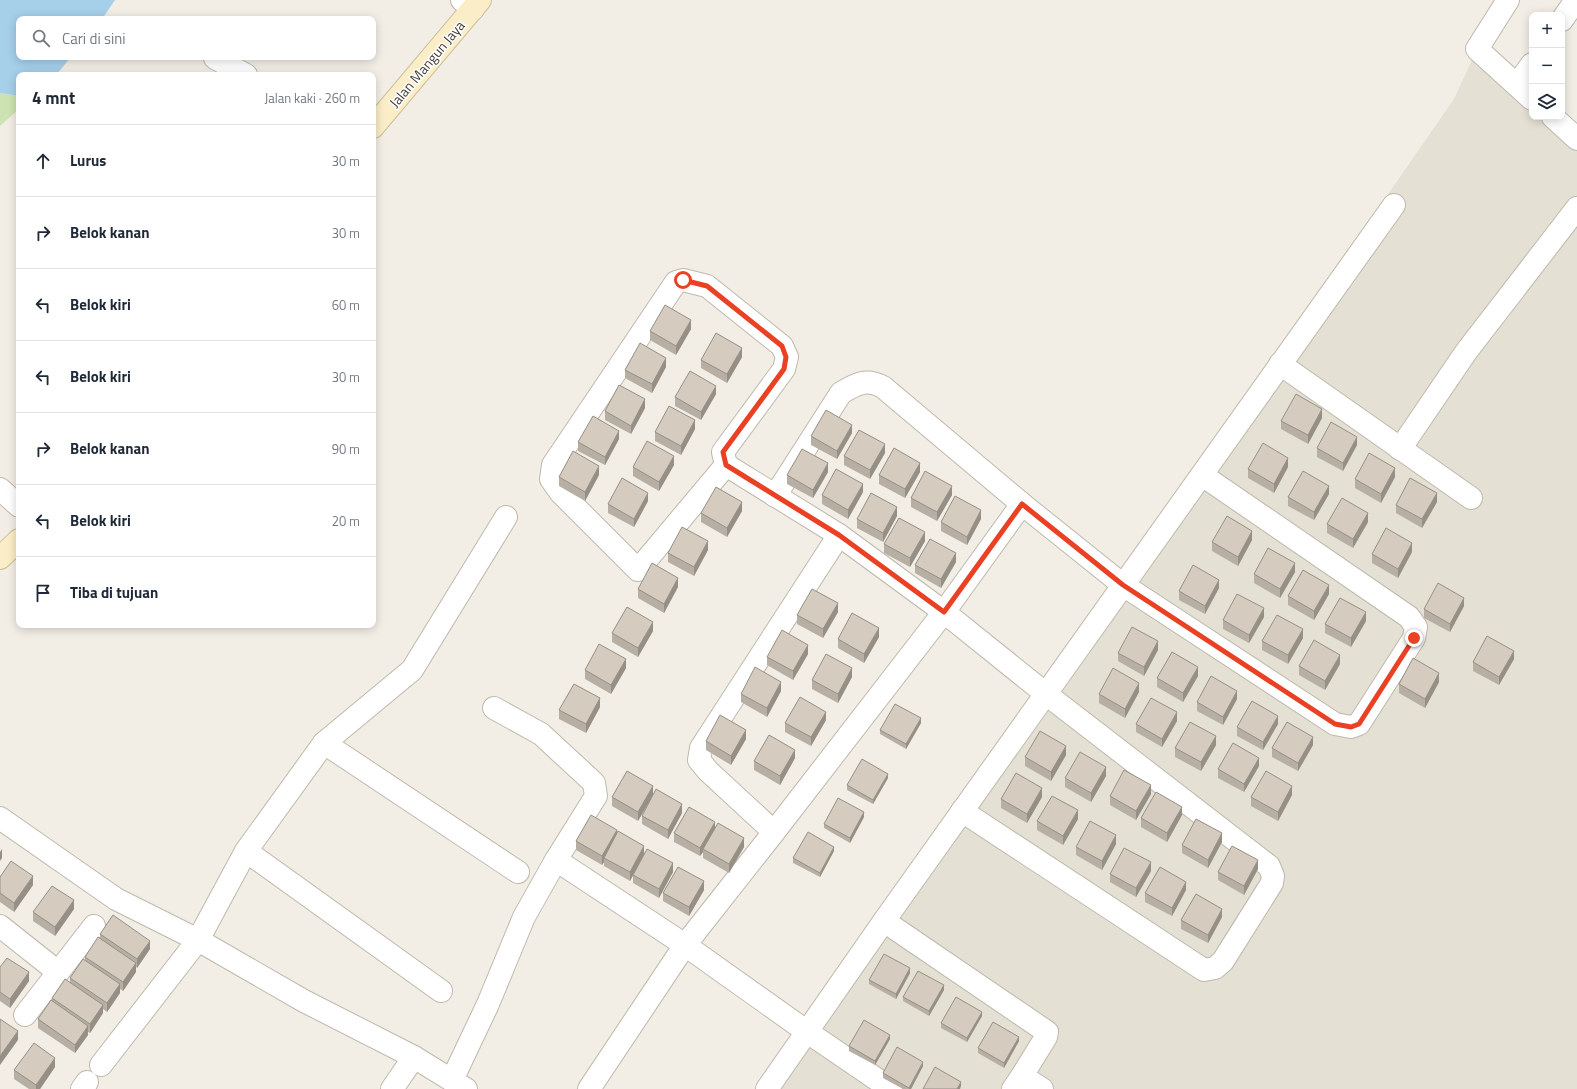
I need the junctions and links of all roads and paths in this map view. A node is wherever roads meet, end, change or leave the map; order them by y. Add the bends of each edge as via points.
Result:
1 (1508, 0) edge
2 (1576, 0) edge
3 (472, 3) edge
4 (1565, 16) edge
5 (219, 60) edge
6 (241, 72) edge
7 (1529, 76) edge
8 (1525, 92) edge
9 (1555, 120) edge
10 (376, 123) edge
11 (1577, 139) edge
12 (1394, 204) dead end
13 (1577, 208) edge
14 (1280, 364) junction
15 (1400, 449) junction
16 (726, 465) junction
17 (1202, 475) junction
18 (0, 489) edge
19 (775, 496) junction
20 (1471, 498) dead end
21 (16, 503) edge
22 (1022, 504) junction
23 (506, 517) dead end
24 (839, 535) junction
25 (16, 543) edge
26 (0, 558) edge
27 (1123, 585) junction
28 (944, 612) junction
29 (1046, 694) junction
30 (494, 708) dead end
31 (324, 743) junction
32 (962, 811) junction
33 (0, 818) edge
34 (774, 832) junction
35 (246, 851) junction
36 (556, 860) junction
37 (518, 872) dead end
38 (884, 920) junction
39 (0, 926) edge
40 (94, 926) dead end
41 (198, 940) junction
42 (685, 945) junction
43 (58, 972) junction
44 (441, 991) dead end
45 (25, 1015) dead end
46 (806, 1031) junction
47 (414, 1057) junction
48 (101, 1065) dead end
49 (1017, 1082) edge
50 (459, 1085) edge
51 (392, 1089) edge
52 (589, 1089) edge
53 (767, 1089) edge
54 (891, 1089) edge
55 (1042, 1089) edge

1 - 8 street via 1477,49
2 - 4 street
3 - 10 street, Jalan Mangun Jaya
5 - 6 street
7 - 8 street
9 - 11 street
12 - 14 street
13 - 15 street via 1466,352
14 - 15 street
14 - 17 street
15 - 20 street
16 - 16 street via 723,452 784,369 786,357 782,346 707,286 683,280 676,282 552,465 551,479 560,492 638,570
16 - 19 street
17 - 27 street
17 - 27 street via 1409,617 1416,627 1414,638 1359,724 1351,727 1335,724
18 - 21 street
19 - 22 street via 841,393 856,384 873,382 883,387
19 - 24 street
22 - 27 street
22 - 28 street
23 - 31 street via 412,670
24 - 28 street
24 - 34 street via 701,748 699,760 708,771
25 - 26 street
27 - 29 street
28 - 29 street
28 - 34 street
29 - 32 street
29 - 32 street via 1269,866 1273,876 1272,883 1223,961 1215,968 1204,970
30 - 36 street via 541,734 594,783 596,796
31 - 35 street
31 - 37 street
32 - 38 street
33 - 41 street via 116,899
34 - 42 street
35 - 41 street
35 - 44 street
36 - 42 street
36 - 50 street via 524,917 488,1004
38 - 46 street
38 - 49 street via 1047,1032
39 - 43 street
40 - 43 street
41 - 47 street via 304,1001
41 - 48 street
42 - 46 street
42 - 52 street
43 - 45 street
46 - 53 street
46 - 54 street
47 - 50 street
47 - 51 street
49 - 55 street

